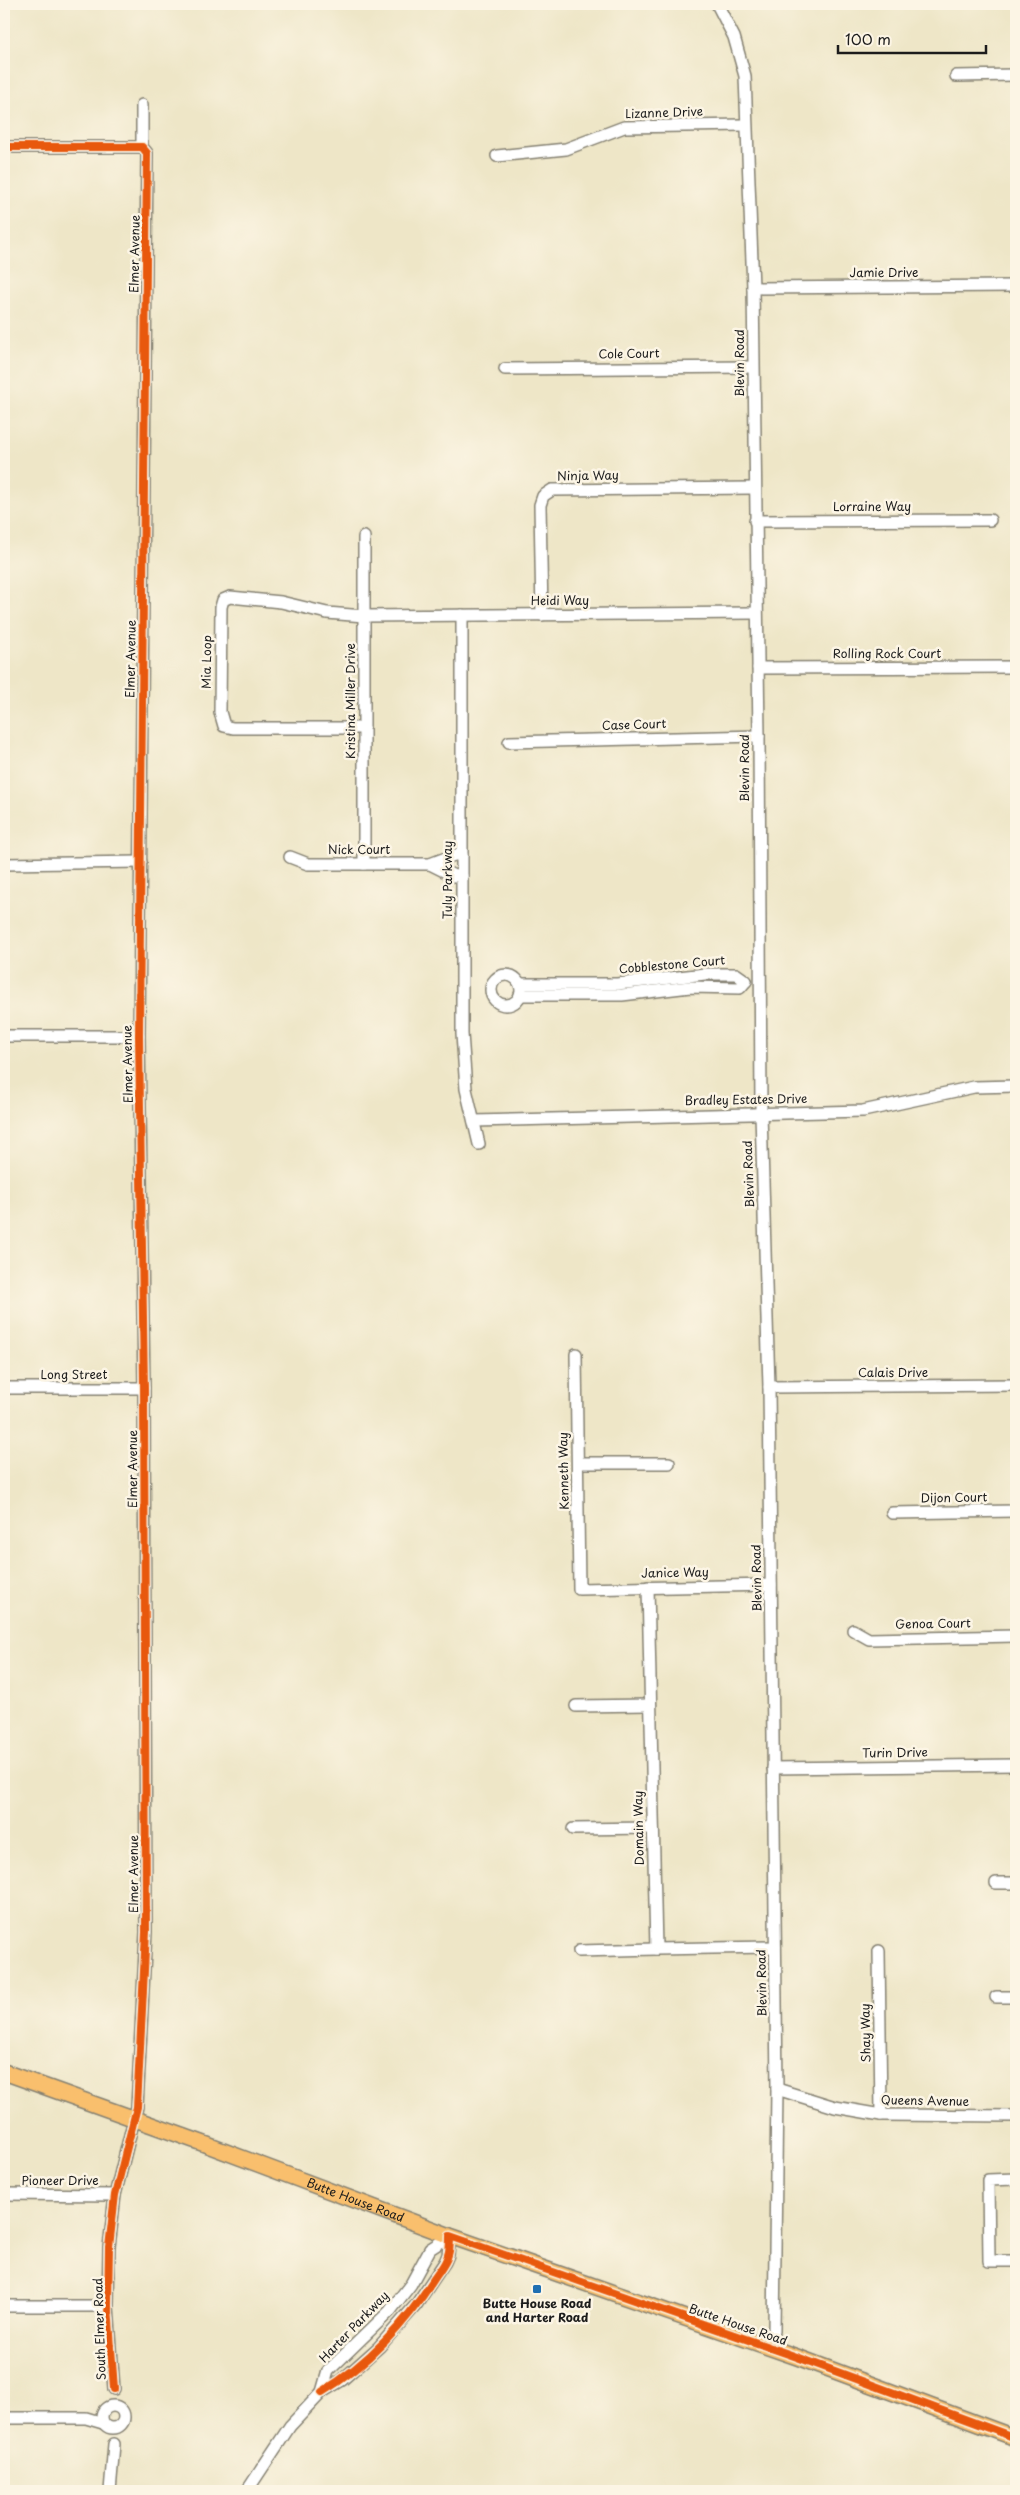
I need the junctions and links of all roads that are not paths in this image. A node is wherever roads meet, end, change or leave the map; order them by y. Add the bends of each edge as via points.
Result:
1 (717, 4) edge
2 (1016, 75) edge
3 (956, 76) dead end
4 (142, 105) dead end
5 (745, 125) junction
6 (4, 147) edge
7 (142, 147) junction
8 (497, 156) dead end
9 (1016, 286) edge
10 (753, 288) junction
11 (753, 366) junction
12 (505, 369) dead end
13 (754, 488) junction
14 (990, 520) dead end
15 (755, 521) junction
16 (364, 537) dead end
17 (756, 613) junction
18 (542, 614) junction
19 (462, 615) junction
20 (364, 616) junction
21 (1016, 667) edge
22 (758, 668) junction
23 (364, 728) junction
24 (759, 736) junction
25 (509, 742) dead end
26 (462, 855) junction
27 (290, 857) dead end
28 (141, 862) junction
29 (4, 864) edge
30 (364, 864) junction
31 (430, 864) junction
32 (462, 876) junction
33 (760, 981) junction
34 (520, 989) dead end
35 (4, 1036) edge
36 (139, 1036) junction
37 (1016, 1086) edge
38 (761, 1113) junction
39 (474, 1121) junction
40 (479, 1144) dead end
41 (576, 1354) dead end
42 (1016, 1385) edge
43 (769, 1387) junction
44 (4, 1388) edge
45 (144, 1388) junction
46 (578, 1463) junction
47 (669, 1463) dead end
48 (1016, 1511) edge
49 (892, 1513) dead end
50 (771, 1585) junction
51 (648, 1588) junction
52 (579, 1589) joint
53 (853, 1630) dead end
54 (1016, 1636) edge
55 (650, 1705) junction
56 (576, 1706) dead end
57 (1016, 1765) edge
58 (773, 1768) junction
59 (653, 1828) junction
60 (573, 1829) dead end
61 (996, 1883) dead end
62 (1016, 1883) edge
63 (775, 1947) junction
64 (656, 1949) junction
65 (579, 1951) dead end
66 (878, 1951) dead end
67 (1016, 1997) edge
68 (996, 1998) dead end
69 (4, 2072) edge
70 (777, 2089) junction
71 (881, 2115) junction
72 (1016, 2116) edge
73 (133, 2120) junction
74 (1016, 2179) edge
75 (4, 2194) edge
76 (115, 2195) junction
77 (450, 2236) junction
78 (1016, 2261) edge
79 (4, 2306) edge
80 (108, 2306) junction
81 (770, 2348) junction
82 (322, 2392) junction
83 (110, 2417) junction
84 (4, 2418) edge
85 (1016, 2438) edge
86 (110, 2491) edge
87 (247, 2491) edge

1 - 5 street, Blevin Road via 734,37 745,76
2 - 3 street
4 - 7 street, Elmer Avenue
5 - 8 street, Lizanne Drive via 624,127 566,149
5 - 10 street, Blevin Road
6 - 7 street
7 - 28 street, Elmer Avenue via 147,153
9 - 10 street, Jamie Drive
10 - 11 street, Blevin Road
11 - 12 street, Cole Court
11 - 13 street, Blevin Road
13 - 15 street, Blevin Road
13 - 18 street, Ninja Way via 552,490 543,496 540,504
14 - 15 street, Lorraine Way
15 - 17 street, Blevin Road
16 - 20 street, Kristina Miller Drive
17 - 18 street, Heidi Way
17 - 22 street, Blevin Road
18 - 19 street, Heidi Way
19 - 20 street, Heidi Way
19 - 26 street, Tuly Parkway
20 - 23 street, Kristina Miller Drive
20 - 23 street, Mia Loop via 327,613 281,602 230,597 223,600 220,712 224,726 233,728
21 - 22 street, Rolling Rock Court
22 - 24 street, Blevin Road
23 - 30 street, Kristina Miller Drive
24 - 25 street, Case Court
24 - 33 street, Blevin Road
26 - 31 street, Nick Court
26 - 32 street, Tuly Parkway
27 - 30 street, Nick Court via 308,864
28 - 29 street
28 - 36 street, Elmer Avenue
30 - 31 street, Nick Court
31 - 32 street, Nick Court via 454,876
32 - 39 street, Tuly Parkway via 463,1066
33 - 34 street, Cobblestone Court via 746,981 736,974 604,990
33 - 38 street, Blevin Road
35 - 36 street
36 - 45 street, Elmer Avenue
37 - 38 street, Bradley Estates Drive via 974,1087 863,1111
38 - 39 street, Bradley Estates Drive
38 - 43 street, Blevin Road
39 - 40 street, Tuly Parkway
41 - 46 street, Kenneth Way
42 - 43 street, Calais Drive
43 - 50 street, Blevin Road
44 - 45 street, Long Street
45 - 73 street, Elmer Avenue via 146,1932 137,2107
46 - 47 street
46 - 52 street, Kenneth Way
48 - 49 street, Dijon Court
50 - 51 street, Janice Way
50 - 58 street, Blevin Road
51 - 52 street, Janice Way
51 - 55 street, Domain Way
53 - 54 street, Genoa Court via 870,1639
55 - 56 street
55 - 59 street, Domain Way
57 - 58 street, Turin Drive
58 - 63 street, Blevin Road
59 - 60 street
59 - 64 street, Domain Way
61 - 62 street
63 - 64 street
63 - 70 street, Blevin Road
64 - 65 street
66 - 71 street, Shay Way
67 - 68 street
69 - 73 main road, Butte House Road
70 - 71 street, Queens Avenue via 835,2107
70 - 81 street, Blevin Road via 774,2331
71 - 72 street, Queens Avenue
73 - 76 street, South Elmer Road
73 - 77 main road, Butte House Road via 202,2142
74 - 78 street via 988,2180 989,2261
75 - 76 street, Pioneer Drive
76 - 80 street, South Elmer Road via 109,2247
77 - 81 main road, Butte House Road
77 - 82 street, Harter Parkway via 430,2249 411,2284 390,2311 328,2371
77 - 82 street, Harter Parkway via 445,2262 398,2326 363,2362
79 - 80 street
80 - 83 street, South Elmer Road via 114,2389
81 - 85 main road, Butte House Road
82 - 87 street, Harter Parkway via 274,2448
83 - 84 street
83 - 86 street, South Elmer Road via 114,2444

